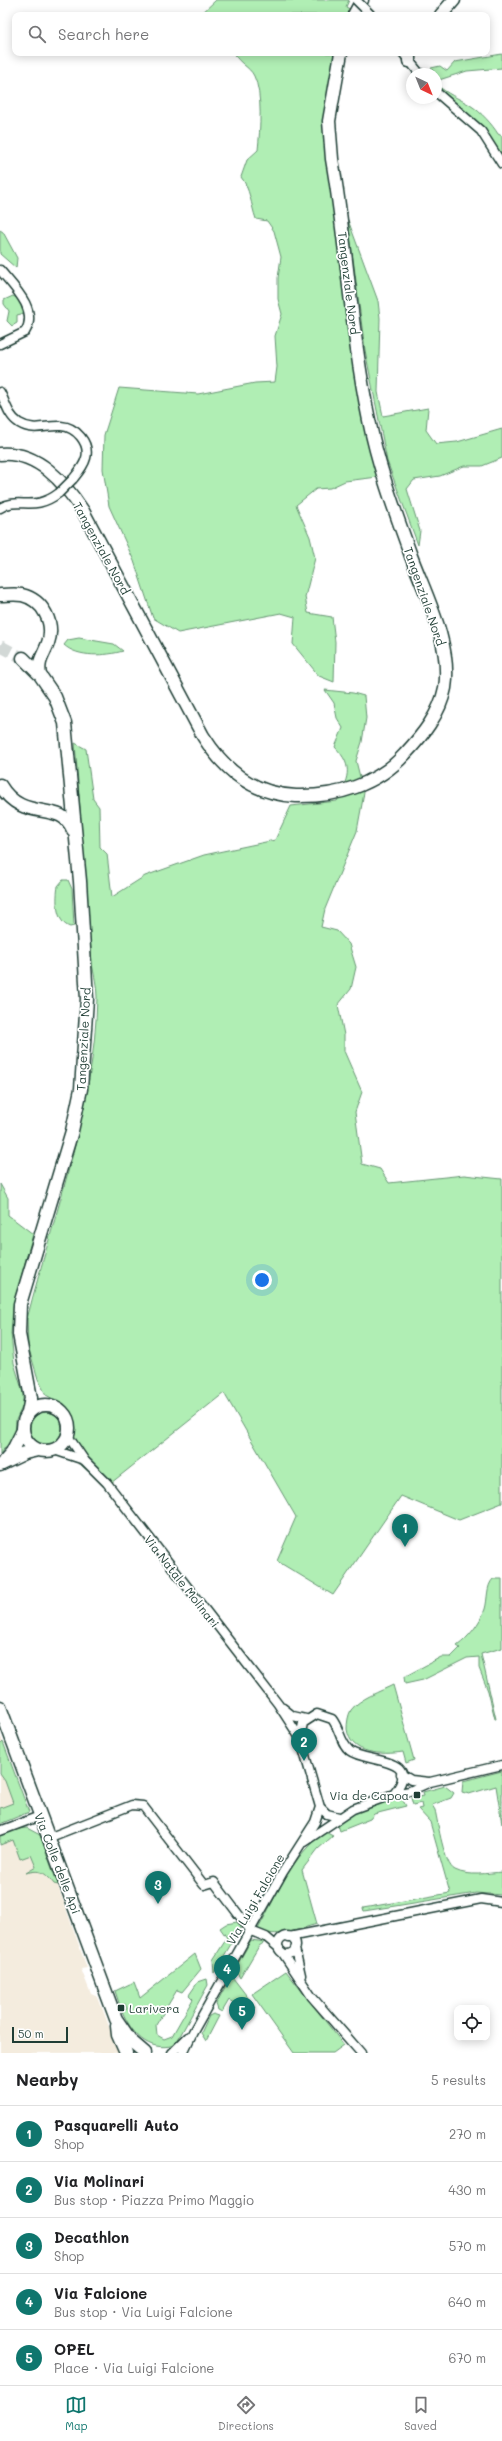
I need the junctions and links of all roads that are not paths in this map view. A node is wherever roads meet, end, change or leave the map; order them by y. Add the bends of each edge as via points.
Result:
1 (356, 0) edge
2 (362, 0) edge
3 (454, 0) edge
4 (356, 12) edge
5 (368, 12) edge
6 (444, 12) edge
7 (340, 56) edge
8 (407, 56) edge
9 (416, 68) edge
10 (442, 97) edge
11 (502, 164) edge
12 (0, 270) edge
13 (0, 344) edge
14 (0, 392) edge
15 (0, 454) edge
16 (0, 508) edge
17 (0, 595) edge
18 (41, 656) junction
19 (40, 675) junction
20 (0, 785) edge
21 (71, 790) junction
22 (52, 812) junction
23 (74, 831) junction
24 (28, 1377) junction
25 (48, 1405) junction
26 (28, 1413) junction
27 (22, 1432) junction
28 (68, 1436) junction
29 (38, 1450) junction
30 (54, 1450) junction
31 (85, 1461) junction
32 (1, 1464) edge
33 (278, 1704) junction
34 (0, 1708) edge
35 (306, 1719) junction
36 (300, 1738) junction
37 (502, 1765) edge
38 (401, 1774) junction
39 (430, 1782) junction
40 (394, 1794) junction
41 (320, 1807) junction
42 (40, 1816) junction
43 (339, 1817) junction
44 (0, 1831) edge
45 (48, 1838) junction
46 (304, 1842) junction
47 (502, 1902) edge
48 (251, 1930) junction
49 (309, 1934) junction
50 (266, 1937) junction
51 (286, 1937) junction
52 (295, 1947) junction
53 (281, 1950) junction
54 (303, 1982) junction
55 (116, 2019) junction
56 (193, 2032) junction
57 (126, 2053) edge
58 (145, 2053) edge
59 (172, 2053) edge
60 (183, 2053) edge
61 (361, 2053) edge

1 - 5 street, bridge
2 - 4 main road
3 - 6 main road
7 - 15 main road, Tangenziale Nord via 329,121 332,159 369,420 393,504 436,623 446,669 444,689 437,710 415,743 399,761 381,775 360,786 338,793 315,797 291,796 274,793 241,779 216,757 83,510 69,490 58,477 39,464 16,455
8 - 9 street
10 - 11 street via 480,131
12 - 13 street via 28,306 30,319 24,332
14 - 16 street, bridge via 9,413 20,423 34,429 61,426 70,428 84,440 87,451 86,459 73,479 48,501 38,505 16,503
17 - 18 main road via 27,597 43,610 50,630 48,644
18 - 19 main road
18 - 19 main road, Tangenziale Nord via 24,659
19 - 21 main road, Tangenziale Nord via 55,697 65,723
20 - 22 main road via 14,803 26,809
21 - 22 main road via 68,802
21 - 23 main road, Tangenziale Nord
22 - 23 main road via 66,818
23 - 24 main road, Tangenziale Nord via 80,881 87,999 81,1089 72,1131 20,1304 19,1334
24 - 25 main road, Tangenziale Nord
24 - 26 main road, Tangenziale Nord via 31,1398
25 - 26 main road via 34,1408
25 - 28 main road via 66,1415
26 - 27 main road via 24,1419
27 - 29 main road via 25,1440
27 - 32 main road via 12,1452
28 - 30 main road via 60,1447
28 - 31 street, Via Natale Molinari
29 - 30 main road
29 - 32 main road via 24,1453
30 - 31 street, Via Natale Molinari
31 - 33 street, Via Natale Molinari via 107,1483
33 - 35 street, Via Natale Molinari via 294,1716
33 - 36 street, Via Natale Molinari
34 - 42 main road, Via Colle delle Api
35 - 36 street via 299,1731
35 - 38 street via 317,1714 329,1716 336,1724 342,1742 351,1752 365,1758 388,1761 397,1766
36 - 41 street, Via Natale Molinari
37 - 39 street
38 - 39 street via 411,1780
38 - 40 street via 398,1789
39 - 40 street, Via Luigi Falcione via 410,1791
40 - 43 street, Via Luigi Falcione via 367,1803
41 - 43 street via 327,1814
41 - 46 street, Via Luigi Falcione via 316,1822
42 - 44 street
42 - 45 main road, Via Colle delle Api
43 - 46 street, Via Luigi Falcione
45 - 48 street via 132,1805 143,1806 204,1885 214,1882
45 - 55 main road, Via Colle delle Api
46 - 48 street, Via Luigi Falcione via 283,1872
47 - 49 street via 481,1899
48 - 50 street
48 - 56 street, Via Luigi Falcione
49 - 51 street
49 - 52 street
50 - 51 street
50 - 53 street
51 - 52 street via 294,1940
51 - 53 street via 279,1942
52 - 53 street via 288,1954
52 - 54 street
53 - 54 street
54 - 61 street via 329,2018
55 - 57 main road, Via Colle delle Api via 118,2035
55 - 58 main road, Via Colle delle Api via 131,2041
56 - 59 street, Via Luigi Falcione
56 - 60 street, Via Luigi Falcione

